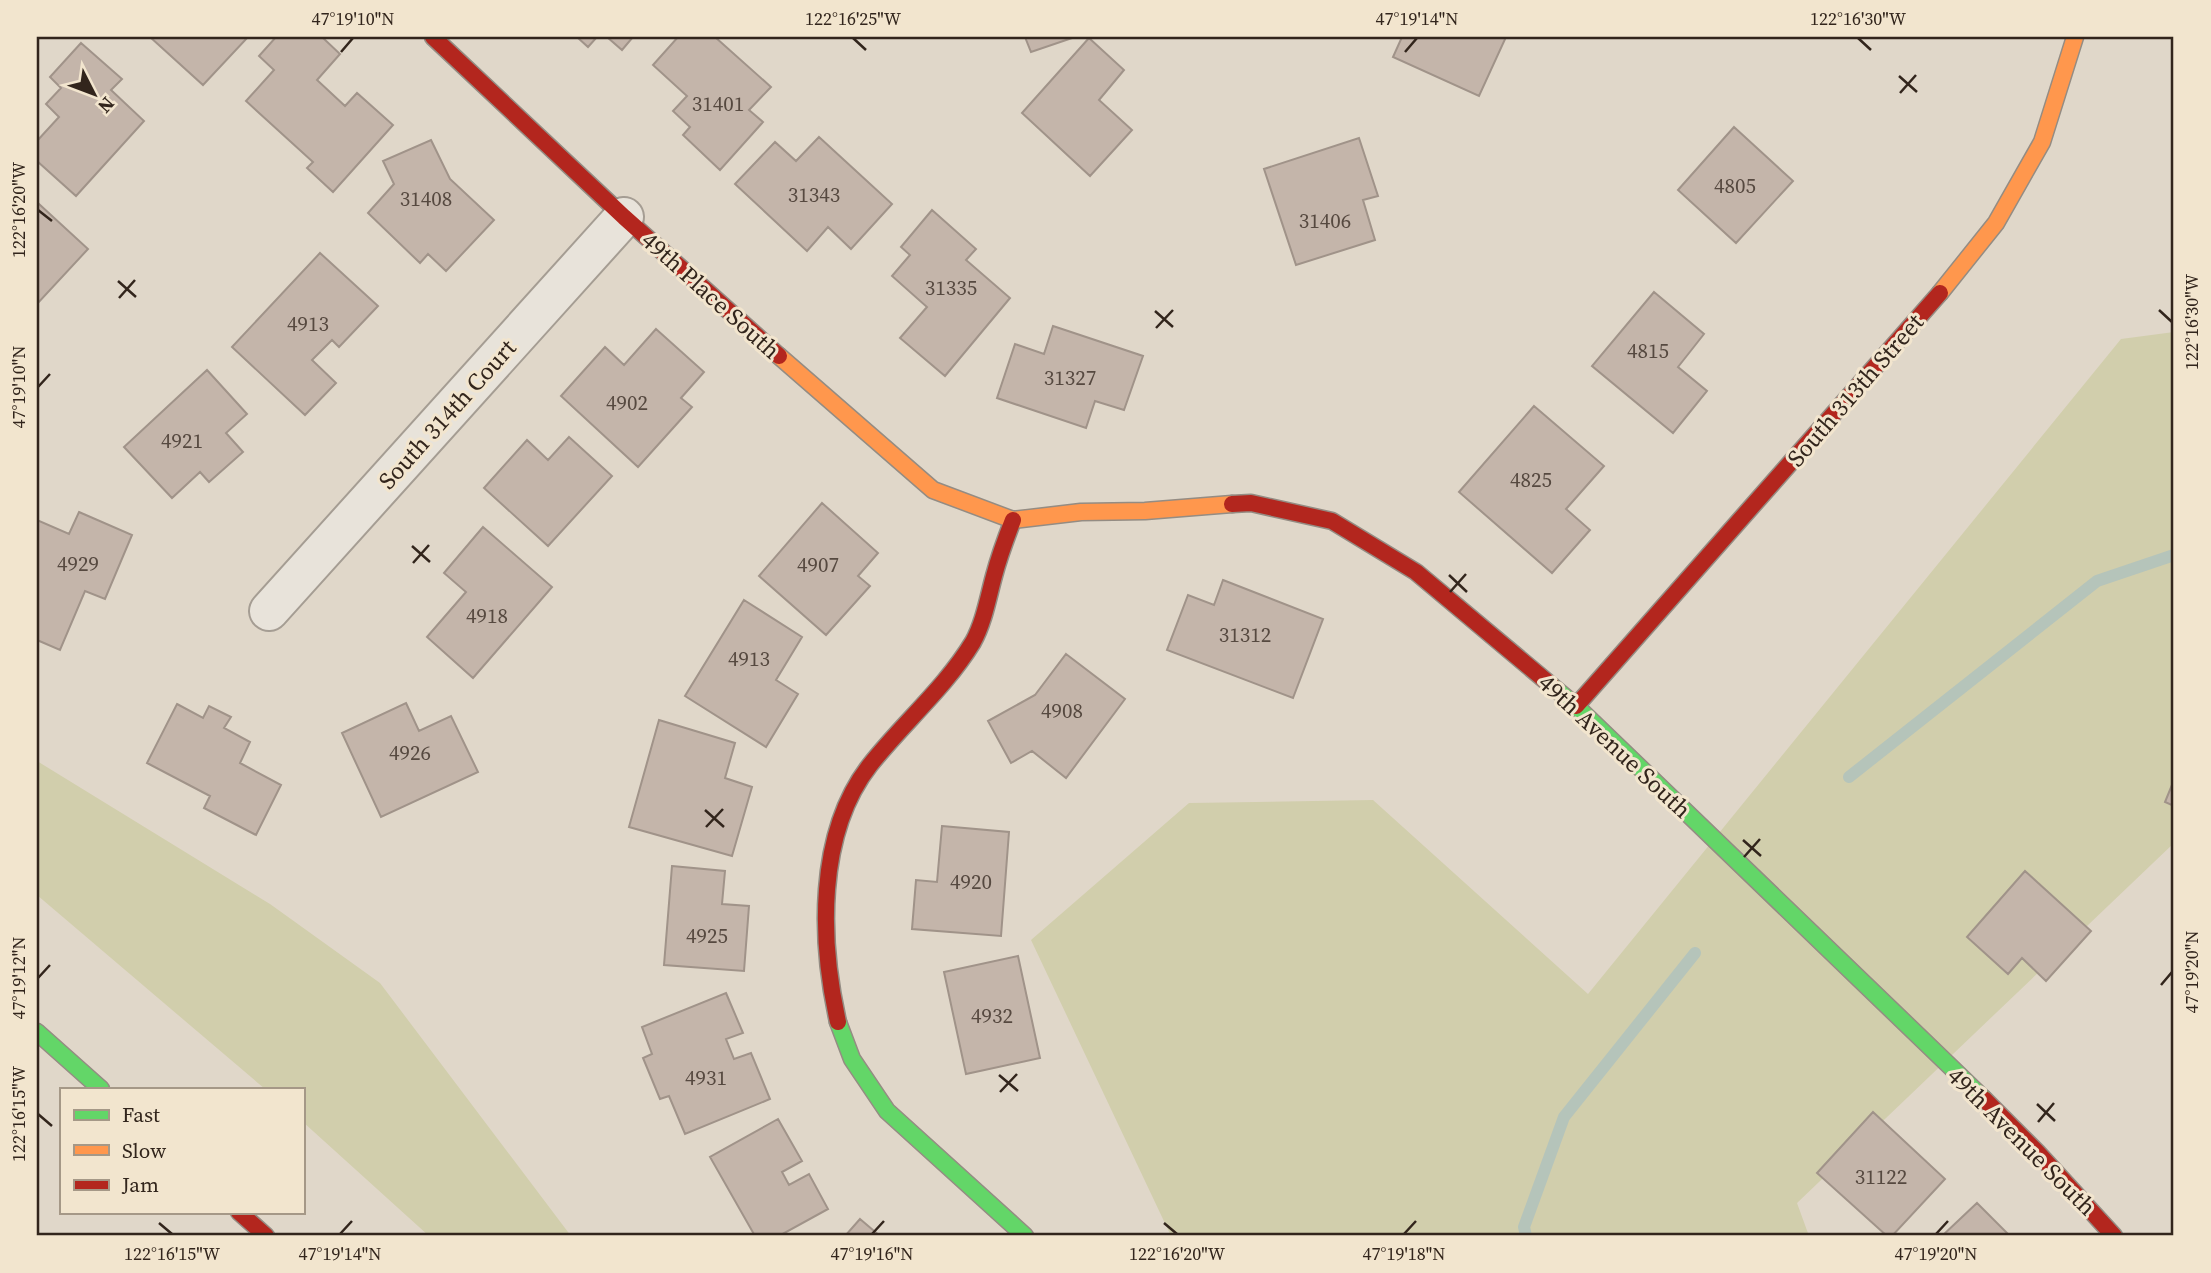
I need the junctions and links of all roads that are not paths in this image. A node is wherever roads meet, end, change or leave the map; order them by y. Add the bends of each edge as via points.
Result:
1 (433, 37) edge
2 (2075, 37) edge
3 (624, 217) junction
4 (1013, 520) junction
5 (270, 611) dead end
6 (1576, 706) junction
7 (37, 1032) edge
8 (100, 1088) edge
9 (241, 1214) edge
10 (2109, 1231) edge
11 (266, 1236) edge
12 (1024, 1236) edge

1 - 3 street, 49th Place South
2 - 6 street, South 313th Street via 2042,142 1996,223 1937,298
3 - 4 street, 49th Place South via 933,490
3 - 5 street, South 314th Court
4 - 6 street, 49th Avenue South via 1251,503 1332,521 1416,572
4 - 12 street via 974,639 866,771 847,808 832,846 825,928 838,1025 869,1088 887,1111
6 - 10 street, 49th Avenue South via 2037,1152
7 - 8 street
9 - 11 street

